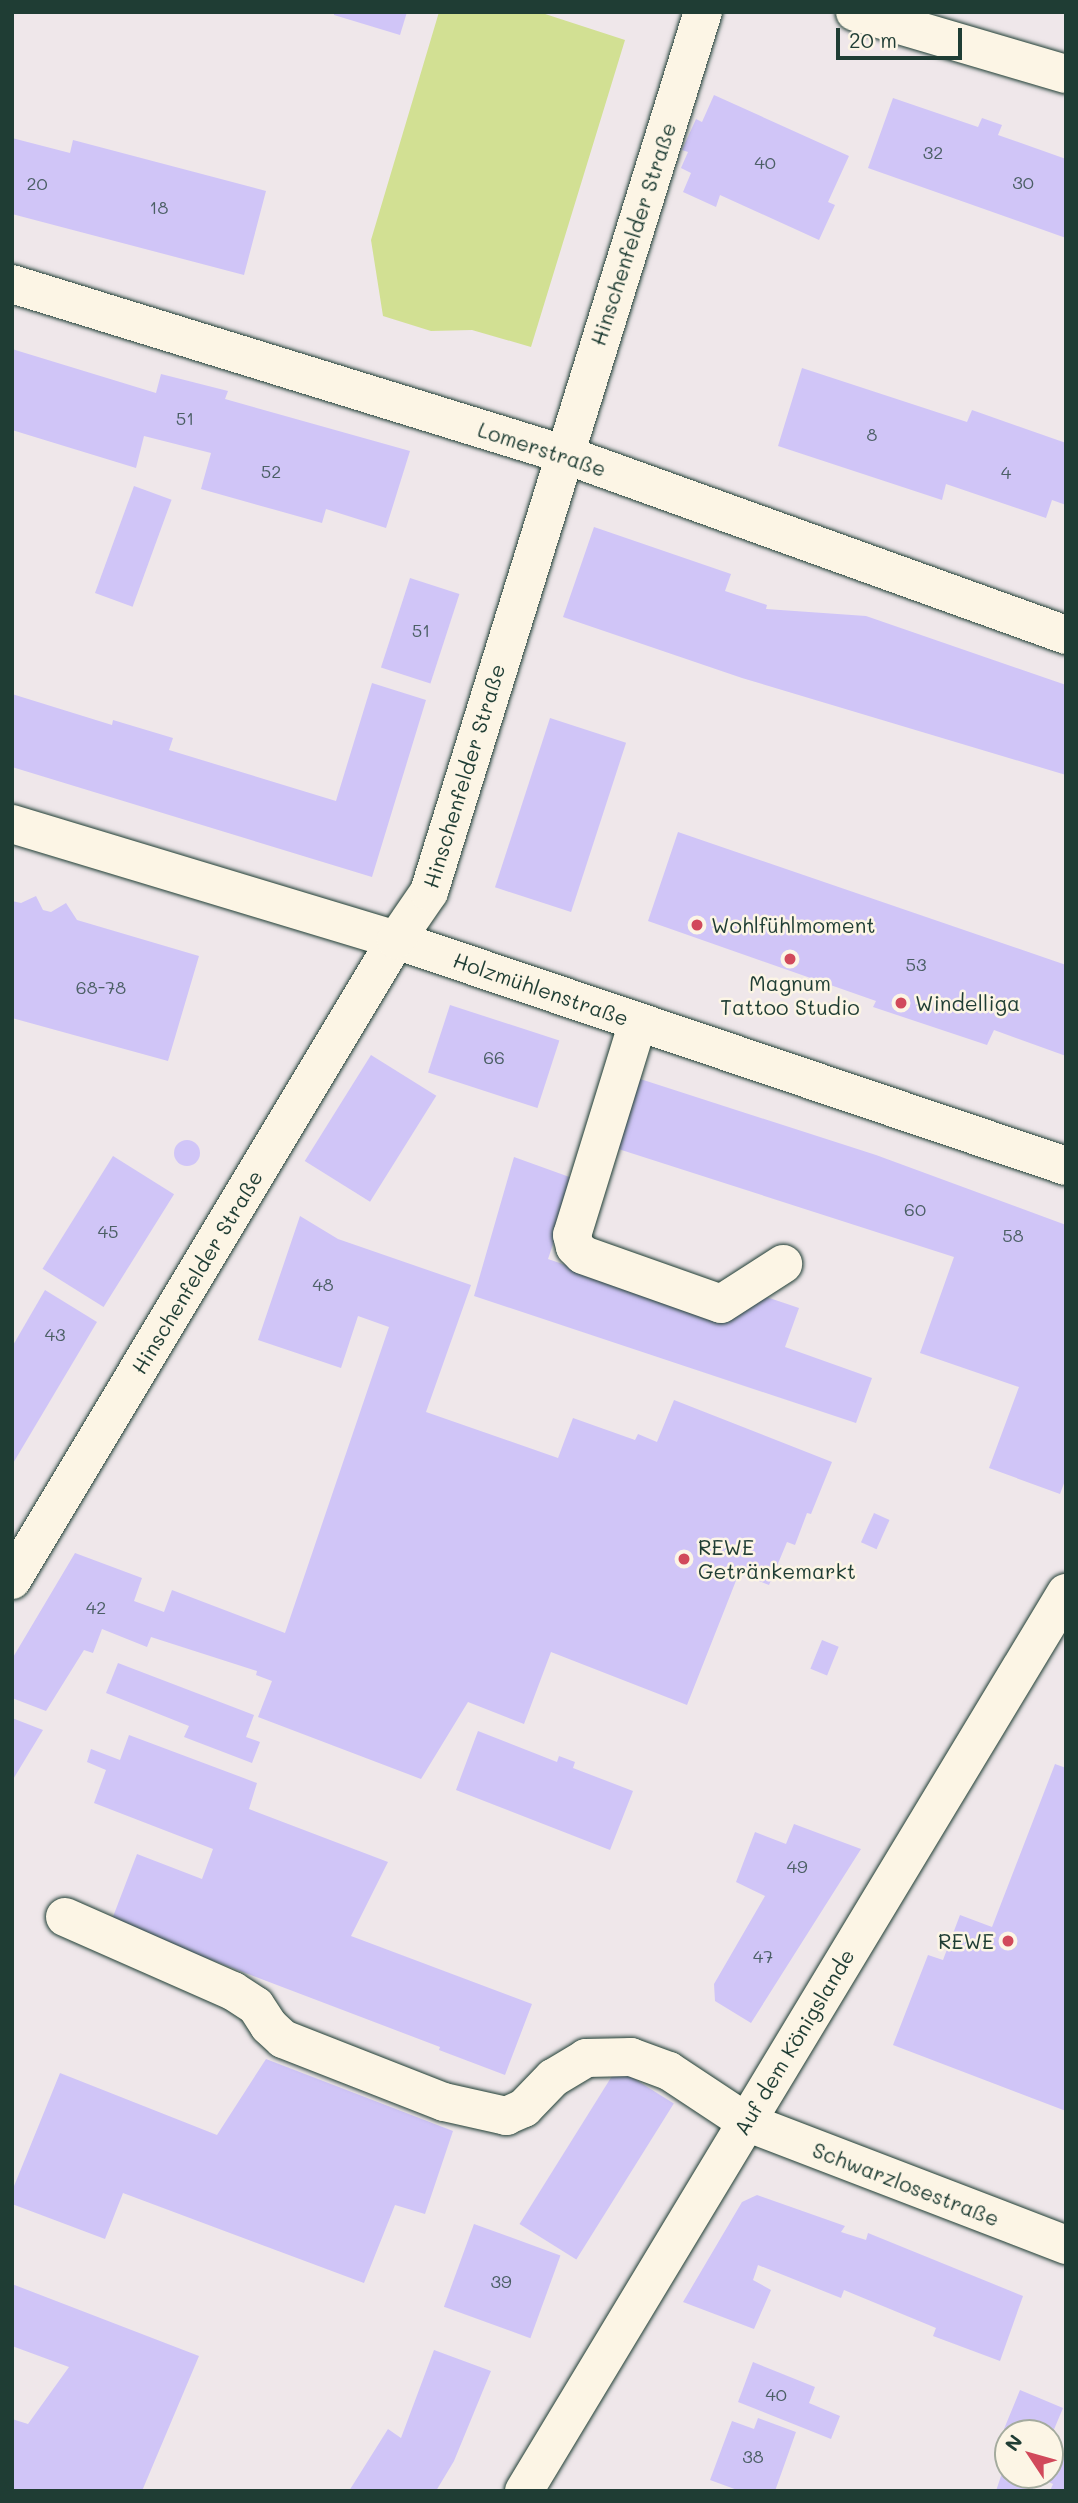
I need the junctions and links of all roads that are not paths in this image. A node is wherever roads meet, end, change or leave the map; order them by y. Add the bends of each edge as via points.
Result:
1 (703, 12) edge
2 (855, 12) edge
3 (1066, 74) edge
4 (12, 285) edge
5 (563, 454) junction
6 (1066, 635) edge
7 (12, 824) edge
8 (396, 940) junction
9 (638, 1022) junction
10 (1066, 1166) edge
11 (783, 1264) dead end
12 (12, 1580) edge
13 (1066, 1593) edge
14 (65, 1917) dead end
15 (746, 2122) junction
16 (1066, 2245) edge
17 (524, 2491) edge

1 - 5 street, Hinschenfelder Straße
2 - 3 street
4 - 5 street, Lomerstraße
5 - 6 street, Lomerstraße
5 - 8 street, Hinschenfelder Straße via 429,892
7 - 8 street, Holzmühlenstraße
8 - 9 street, Holzmühlenstraße
8 - 12 street, Hinschenfelder Straße
9 - 10 street, Holzmühlenstraße
9 - 11 street via 572,1235 575,1247 583,1255 721,1304
13 - 15 street, Auf dem Königslande
14 - 15 street, Schwarzlosestraße via 233,1991 256,2006 283,2039 444,2102 506,2116 524,2108 553,2078 586,2058 621,2056 669,2071
15 - 16 street, Schwarzlosestraße
15 - 17 street, Auf dem Königslande

